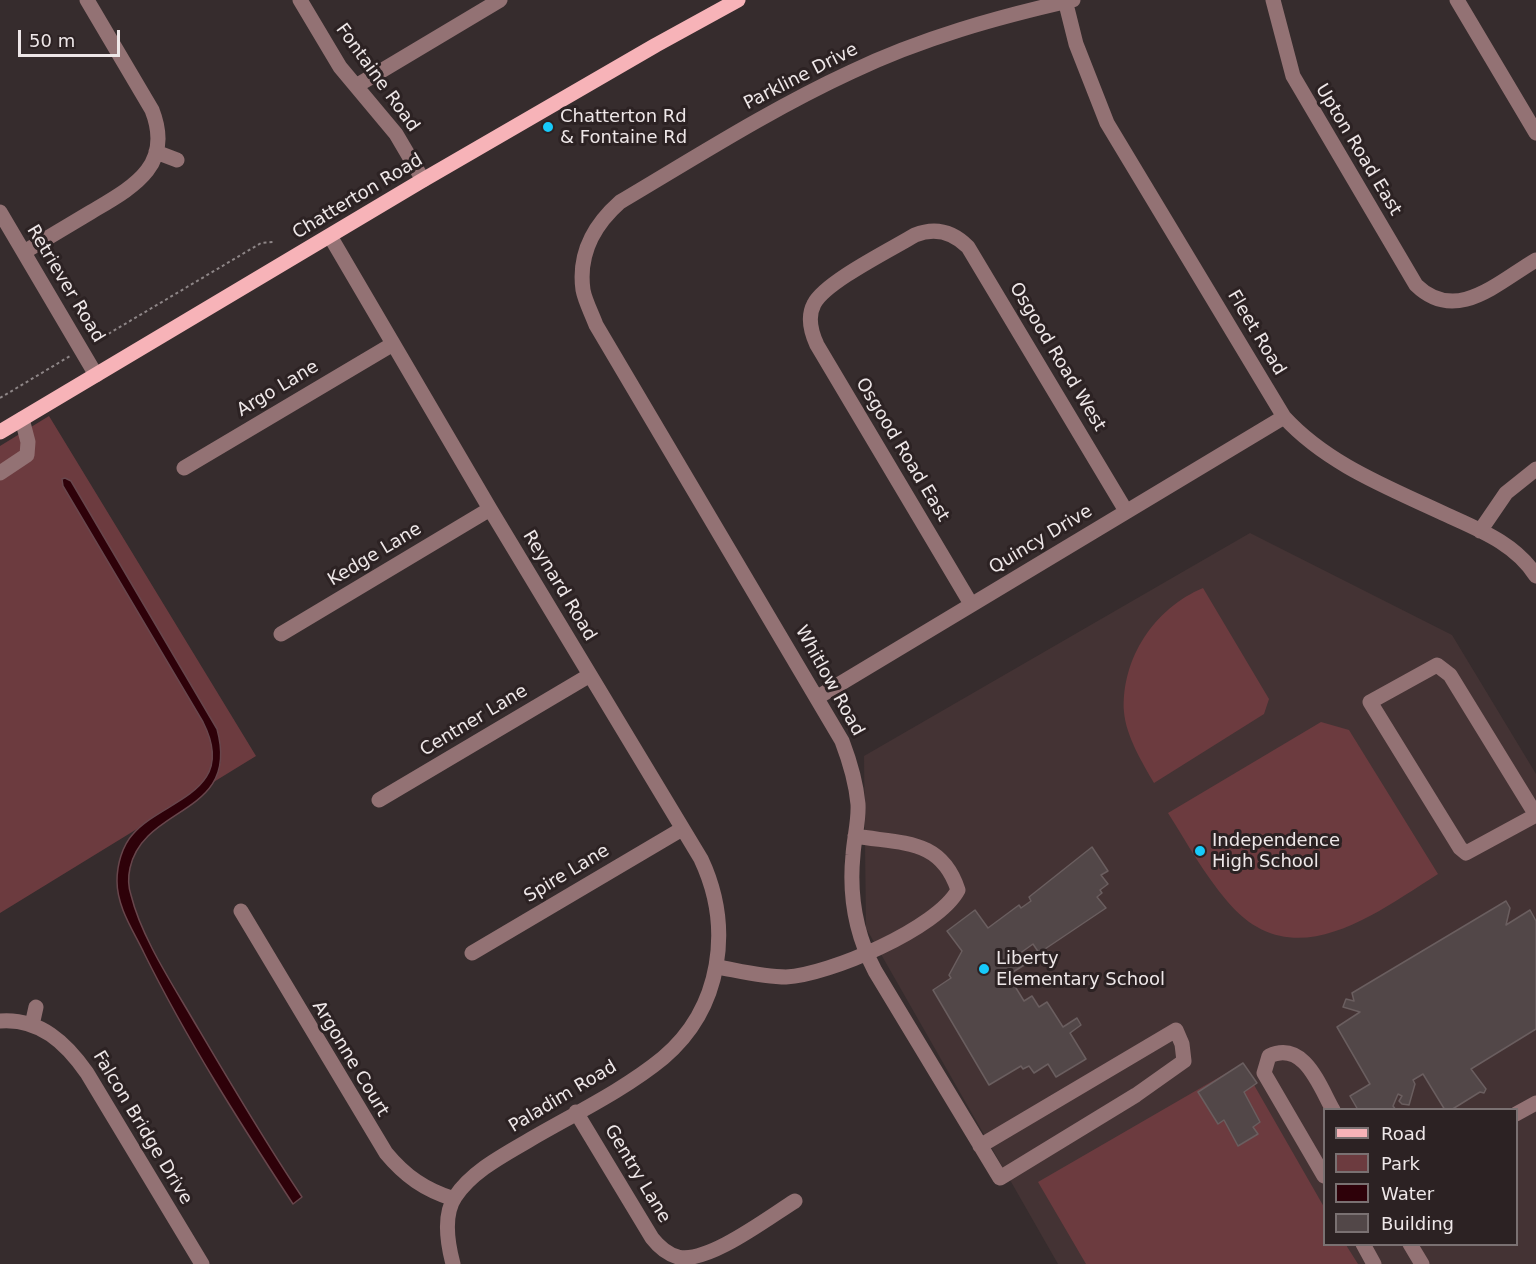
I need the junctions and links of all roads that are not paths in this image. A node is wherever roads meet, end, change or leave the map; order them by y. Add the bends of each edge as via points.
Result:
1 (87, 0) edge
2 (300, 0) edge
3 (500, 0) edge
4 (738, 0) edge
5 (1273, 0) edge
6 (1457, 0) edge
7 (1068, 1) edge
8 (356, 86) junction
9 (1536, 134) edge
10 (156, 152) junction
11 (177, 160) dead end
12 (423, 180) junction
13 (0, 212) edge
14 (330, 236) junction
15 (24, 252) junction
16 (585, 252) joint
17 (1536, 260) edge
18 (811, 312) joint
19 (393, 344) junction
20 (96, 375) junction
21 (1284, 417) junction
22 (22, 419) junction
23 (0, 432) edge
24 (184, 468) dead end
25 (1536, 469) edge
26 (0, 473) edge
27 (490, 509) junction
28 (1126, 511) junction
29 (1480, 531) junction
30 (1536, 576) edge
31 (971, 604) junction
32 (281, 634) dead end
33 (590, 675) junction
34 (818, 696) junction
35 (379, 800) dead end
36 (1536, 815) edge
37 (682, 829) junction
38 (855, 836) junction
39 (241, 912) dead end
40 (472, 953) dead end
41 (865, 953) junction
42 (718, 966) junction
43 (36, 1007) dead end
44 (0, 1021) edge
45 (32, 1025) junction
46 (1536, 1103) edge
47 (1332, 1108) edge
48 (576, 1112) junction
49 (1518, 1113) edge
50 (980, 1146) junction
51 (1323, 1174) edge
52 (454, 1199) junction
53 (795, 1201) dead end
54 (1364, 1246) edge
55 (1411, 1246) edge
56 (679, 1261) edge
57 (202, 1264) edge
58 (453, 1264) edge
59 (1374, 1264) edge
60 (1422, 1264) edge

1 - 10 street via 152,110 157,127
2 - 8 street, Fontaine Road via 340,67
3 - 8 street
4 - 12 main road, Chatterton Road
5 - 17 street, Upton Road East via 1301,92 1416,285 1440,302 1459,302
6 - 9 street
7 - 16 street, Parkline Drive via 936,38 852,71 783,106 620,202 598,224
7 - 21 street, Fleet Road via 1076,44 1107,123
8 - 12 street, Fontaine Road via 396,134
10 - 11 street
10 - 15 street via 149,169 133,187
12 - 14 main road, Chatterton Road
13 - 15 street, Retriever Road
14 - 19 street, Reynard Road
14 - 20 main road, Chatterton Road
15 - 20 street, Retriever Road
16 - 34 street, Whitlow Road via 583,290 596,326
18 - 28 street, Osgood Road West via 831,286 915,235 944,232 961,240
18 - 31 street, Osgood Road East via 811,329 817,345
19 - 24 street, Argo Lane
19 - 27 street, Reynard Road
20 - 22 main road, Chatterton Road
21 - 28 street, Quincy Drive
21 - 29 street, Fleet Road via 1340,463
22 - 23 main road, Chatterton Road
22 - 26 street via 27,455
25 - 29 street via 1506,493
27 - 32 street, Kedge Lane
27 - 33 street, Reynard Road
28 - 31 street, Quincy Drive
29 - 30 street, Fleet Road via 1513,550
31 - 34 street, Quincy Drive
33 - 35 street, Centner Lane
33 - 37 street, Reynard Road
34 - 38 street, Whitlow Road via 854,774 858,806
36 - 36 street via 1450,675 1437,665 1370,702 1466,853
37 - 40 street, Spire Lane
37 - 42 street, Reynard Road via 710,878 717,903
38 - 41 street, Whitlow Road via 855,916
38 - 41 street via 923,847 941,858 952,871 958,890 952,902 919,926
39 - 52 street, Argonne Court via 386,1153 420,1185
41 - 42 street via 816,972 785,977
41 - 50 street, Whitlow Road
42 - 48 street, Paladim Road via 711,992 678,1044 648,1070
43 - 45 street
44 - 45 street, Falcon Bridge Drive
45 - 57 street, Falcon Bridge Drive via 59,1040 83,1067
46 - 49 street
47 - 51 street via 1297,1055 1281,1051 1269,1056 1264,1073
48 - 52 street, Paladim Road via 497,1160
48 - 56 street, Gentry Lane via 652,1238
50 - 50 street, Whitlow Road via 1000,1178 1184,1061 1176,1030
52 - 58 street via 448,1233
53 - 56 street, Gentry Lane via 712,1252
54 - 59 street
55 - 60 street

